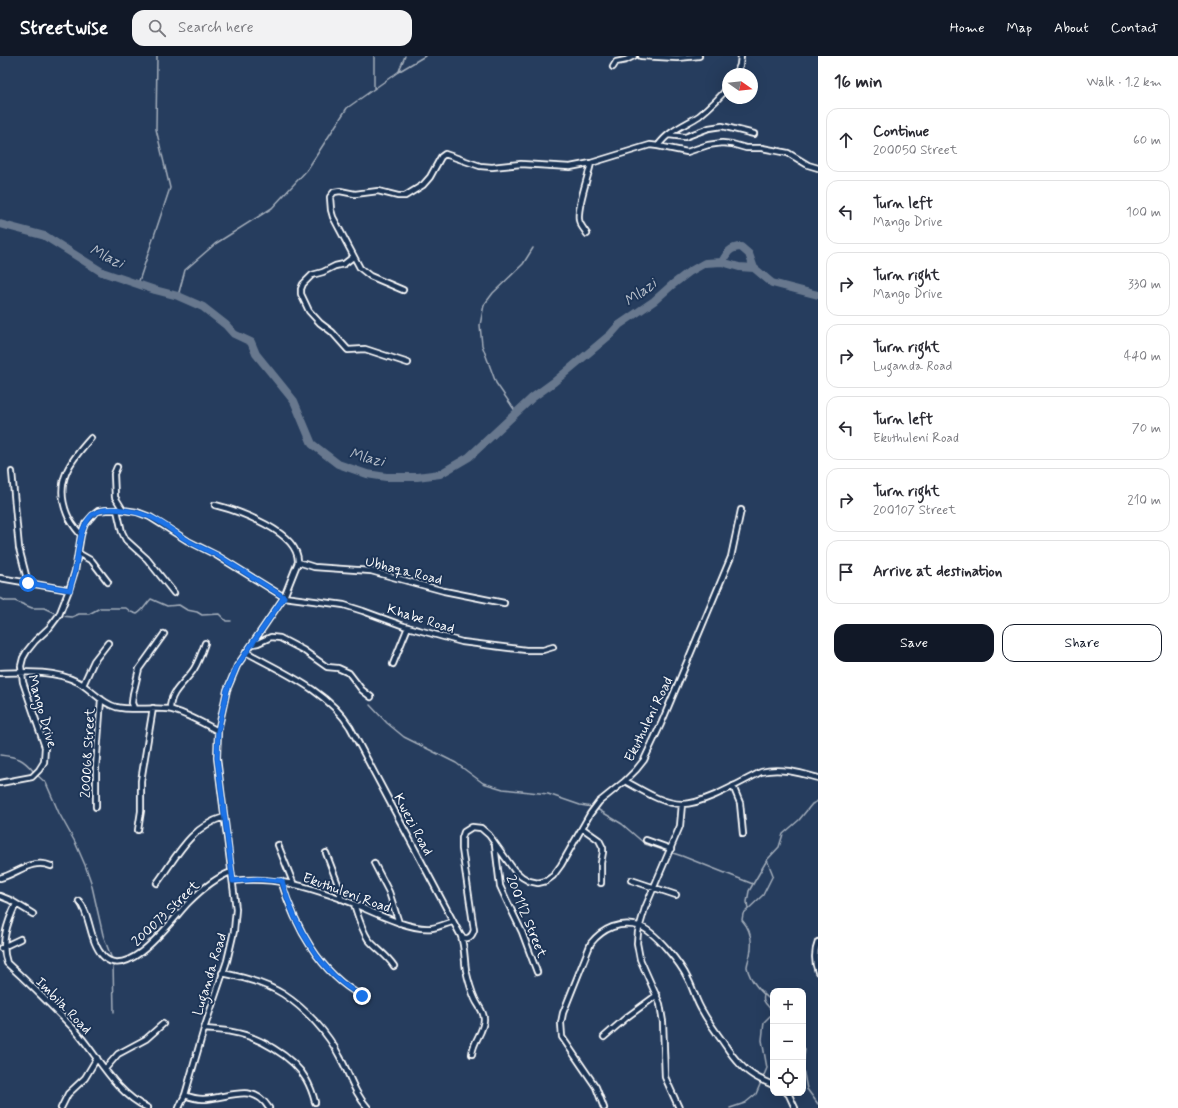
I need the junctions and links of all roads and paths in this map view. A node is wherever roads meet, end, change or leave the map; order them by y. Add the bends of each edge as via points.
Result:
1 (634, 56) edge
2 (640, 56) edge
3 (699, 56) edge
4 (741, 56) edge
5 (613, 67) dead end
6 (739, 68) edge
7 (722, 94) edge
8 (754, 134) dead end
9 (669, 135) junction
10 (658, 146) junction
11 (591, 163) junction
12 (818, 168) edge
13 (586, 234) dead end
14 (353, 257) junction
15 (403, 290) dead end
16 (408, 363) dead end
17 (90, 438) dead end
18 (117, 467) dead end
19 (12, 472) dead end
20 (215, 505) dead end
21 (117, 510) junction
22 (123, 510) junction
23 (741, 510) dead end
24 (81, 535) junction
25 (78, 553) junction
26 (298, 562) junction
27 (0, 578) edge
28 (108, 582) dead end
29 (28, 583) junction
30 (70, 590) junction
31 (174, 593) dead end
32 (284, 597) junction
33 (504, 602) dead end
34 (408, 627) junction
35 (164, 634) dead end
36 (108, 643) dead end
37 (205, 643) dead end
38 (253, 644) junction
39 (553, 647) dead end
40 (246, 652) junction
41 (393, 664) dead end
42 (21, 672) junction
43 (0, 673) edge
44 (83, 685) junction
45 (371, 697) dead end
46 (102, 699) junction
47 (134, 708) junction
48 (153, 708) junction
49 (170, 709) junction
50 (218, 731) junction
51 (818, 778) edge
52 (625, 781) junction
53 (2, 782) edge
54 (733, 786) junction
55 (0, 788) edge
56 (682, 804) junction
57 (96, 807) dead end
58 (224, 817) junction
59 (582, 828) junction
60 (138, 830) dead end
61 (743, 834) dead end
62 (646, 840) dead end
63 (495, 843) junction
64 (278, 845) dead end
65 (671, 849) junction
66 (326, 853) dead end
67 (374, 863) dead end
68 (51, 866) dead end
69 (231, 872) junction
70 (0, 878) edge
71 (631, 880) dead end
72 (233, 881) junction
73 (282, 881) junction
74 (157, 883) dead end
75 (294, 884) junction
76 (601, 884) dead end
77 (653, 888) junction
78 (676, 895) dead end
79 (0, 896) edge
80 (341, 899) junction
81 (80, 901) dead end
82 (16, 904) junction
83 (354, 904) junction
84 (33, 914) dead end
85 (452, 922) junction
86 (399, 923) junction
87 (639, 926) junction
88 (461, 936) junction
89 (20, 939) dead end
90 (818, 942) edge
91 (1, 948) edge
92 (394, 966) dead end
93 (538, 972) dead end
94 (818, 972) edge
95 (222, 973) junction
96 (362, 996) dead end
97 (657, 996) junction
98 (163, 1024) dead end
99 (204, 1029) junction
100 (604, 1037) dead end
101 (472, 1054) dead end
102 (97, 1058) junction
103 (105, 1069) junction
104 (770, 1084) edge
105 (185, 1095) junction
106 (789, 1096) edge
107 (315, 1102) dead end
108 (364, 1106) edge
109 (141, 1107) edge
110 (61, 1108) edge
111 (148, 1108) edge
112 (179, 1108) edge
113 (269, 1108) edge
114 (368, 1108) edge
115 (604, 1108) edge
116 (679, 1108) edge
117 (795, 1108) edge

1 - 5 street via 616,62
2 - 3 street
4 - 6 street
7 - 9 street via 708,108
8 - 9 street via 722,126 685,137
9 - 10 street via 663,138
10 - 11 street via 646,146
10 - 12 street via 687,152 722,143 762,148 788,153
11 - 13 street via 579,217
11 - 14 street via 570,167 521,164 486,166 443,154 423,185 405,196 378,191 355,194 334,192 330,201 331,214
14 - 15 street via 365,273
14 - 16 street via 344,264 312,275 301,289 300,294 304,303 314,317 348,350 365,349
17 - 24 street via 70,463 63,484 67,515
18 - 22 street via 114,474 115,497
19 - 29 street via 19,548
20 - 26 street via 238,512 275,530 292,545
21 - 22 street, Mango Drive
21 - 24 street, Mango Drive via 102,510 93,515 85,524
21 - 31 street via 126,540 147,560
22 - 32 street, Mango Drive via 150,516
23 - 52 street, Ekuthuleni Road via 731,557 682,676 644,760
24 - 25 street, Mango Drive
25 - 28 street via 92,561
25 - 30 street, Mango Drive
26 - 32 street, Luganda Road
26 - 33 street, Ubhaqa Road via 319,568 370,571 444,591
27 - 29 street
29 - 30 street
30 - 42 street, Mango Drive via 55,621 26,651
32 - 34 street, Khabe Road via 344,605
32 - 38 street, Luganda Road
34 - 39 street, Khabe Road via 483,645 536,650
34 - 41 street
35 - 47 street via 139,669 132,700
36 - 44 street via 94,662
37 - 49 street via 193,670 175,691
38 - 40 street, Luganda Road
38 - 45 street via 271,637 280,638 327,666 349,673
40 - 50 street, Luganda Road via 227,690
40 - 85 street, Kwezi Road via 318,693 345,718
42 - 43 street
42 - 44 street via 56,675
42 - 53 street, Mango Drive via 42,736 44,762 32,778
44 - 46 street
46 - 47 street via 115,706
46 - 57 street, 200068 Street via 96,768
47 - 48 street
48 - 49 street
48 - 60 street via 141,781 142,811
49 - 50 street
50 - 58 street, Luganda Road via 217,758
51 - 54 street via 772,769
52 - 56 street via 652,796
52 - 59 street, Ekuthuleni Road via 599,802
53 - 55 street
54 - 56 street via 703,800
54 - 61 street via 740,804
56 - 65 street via 680,826
58 - 69 street, Luganda Road
58 - 74 street via 192,835
59 - 63 street, Ekuthuleni Road via 553,876 538,883 529,881 514,870
59 - 76 street via 599,840 603,848
62 - 65 street
63 - 88 street, Ekuthuleni Road via 482,828 468,828 464,832 462,849 474,930 469,938
63 - 93 street, 200112 Street via 500,886
64 - 75 street
65 - 77 street
66 - 80 street
67 - 86 street via 389,892
68 - 70 street via 34,864
69 - 72 street, Luganda Road
69 - 81 street, 200073 Street via 197,895 147,947 126,962 107,960 99,951
71 - 77 street
72 - 73 street, Ekuthuleni Road
72 - 95 street, Luganda Road via 236,909 234,931
73 - 75 street, Ekuthuleni Road
73 - 96 street via 293,913 320,961 345,985
75 - 80 street, Ekuthuleni Road
77 - 78 street
77 - 87 street
79 - 82 street
80 - 83 street, Ekuthuleni Road
82 - 84 street
82 - 91 street via 2,931
83 - 86 street, Ekuthuleni Road
83 - 92 street via 368,938
85 - 86 street, Ekuthuleni Road via 431,928
85 - 88 street, Kwezi Road
87 - 97 street via 637,944 640,959
87 - 104 street via 649,931 678,962 702,1011 738,1063 756,1078
87 - 115 street via 616,924 597,935 591,943 561,1023 562,1037 596,1087
88 - 101 street, Kwezi Road via 467,975 475,1000 484,1016
89 - 91 street
90 - 94 street via 815,949
91 - 102 street, Imbila Road via 7,963 71,1026
95 - 99 street, Luganda Road
95 - 108 street via 265,985 297,1005 317,1024 333,1045
97 - 100 street
97 - 116 street via 663,1022 665,1077
98 - 103 street via 146,1039 118,1054
99 - 105 street, Luganda Road
99 - 107 street via 246,1035 271,1046 301,1070
102 - 103 street, Imbila Road
102 - 110 street via 85,1078 68,1094
103 - 109 street, Imbila Road
105 - 112 street, Luganda Road
105 - 113 street via 202,1100 245,1093 261,1098
106 - 117 street
108 - 114 street
109 - 111 street, Imbila Road

